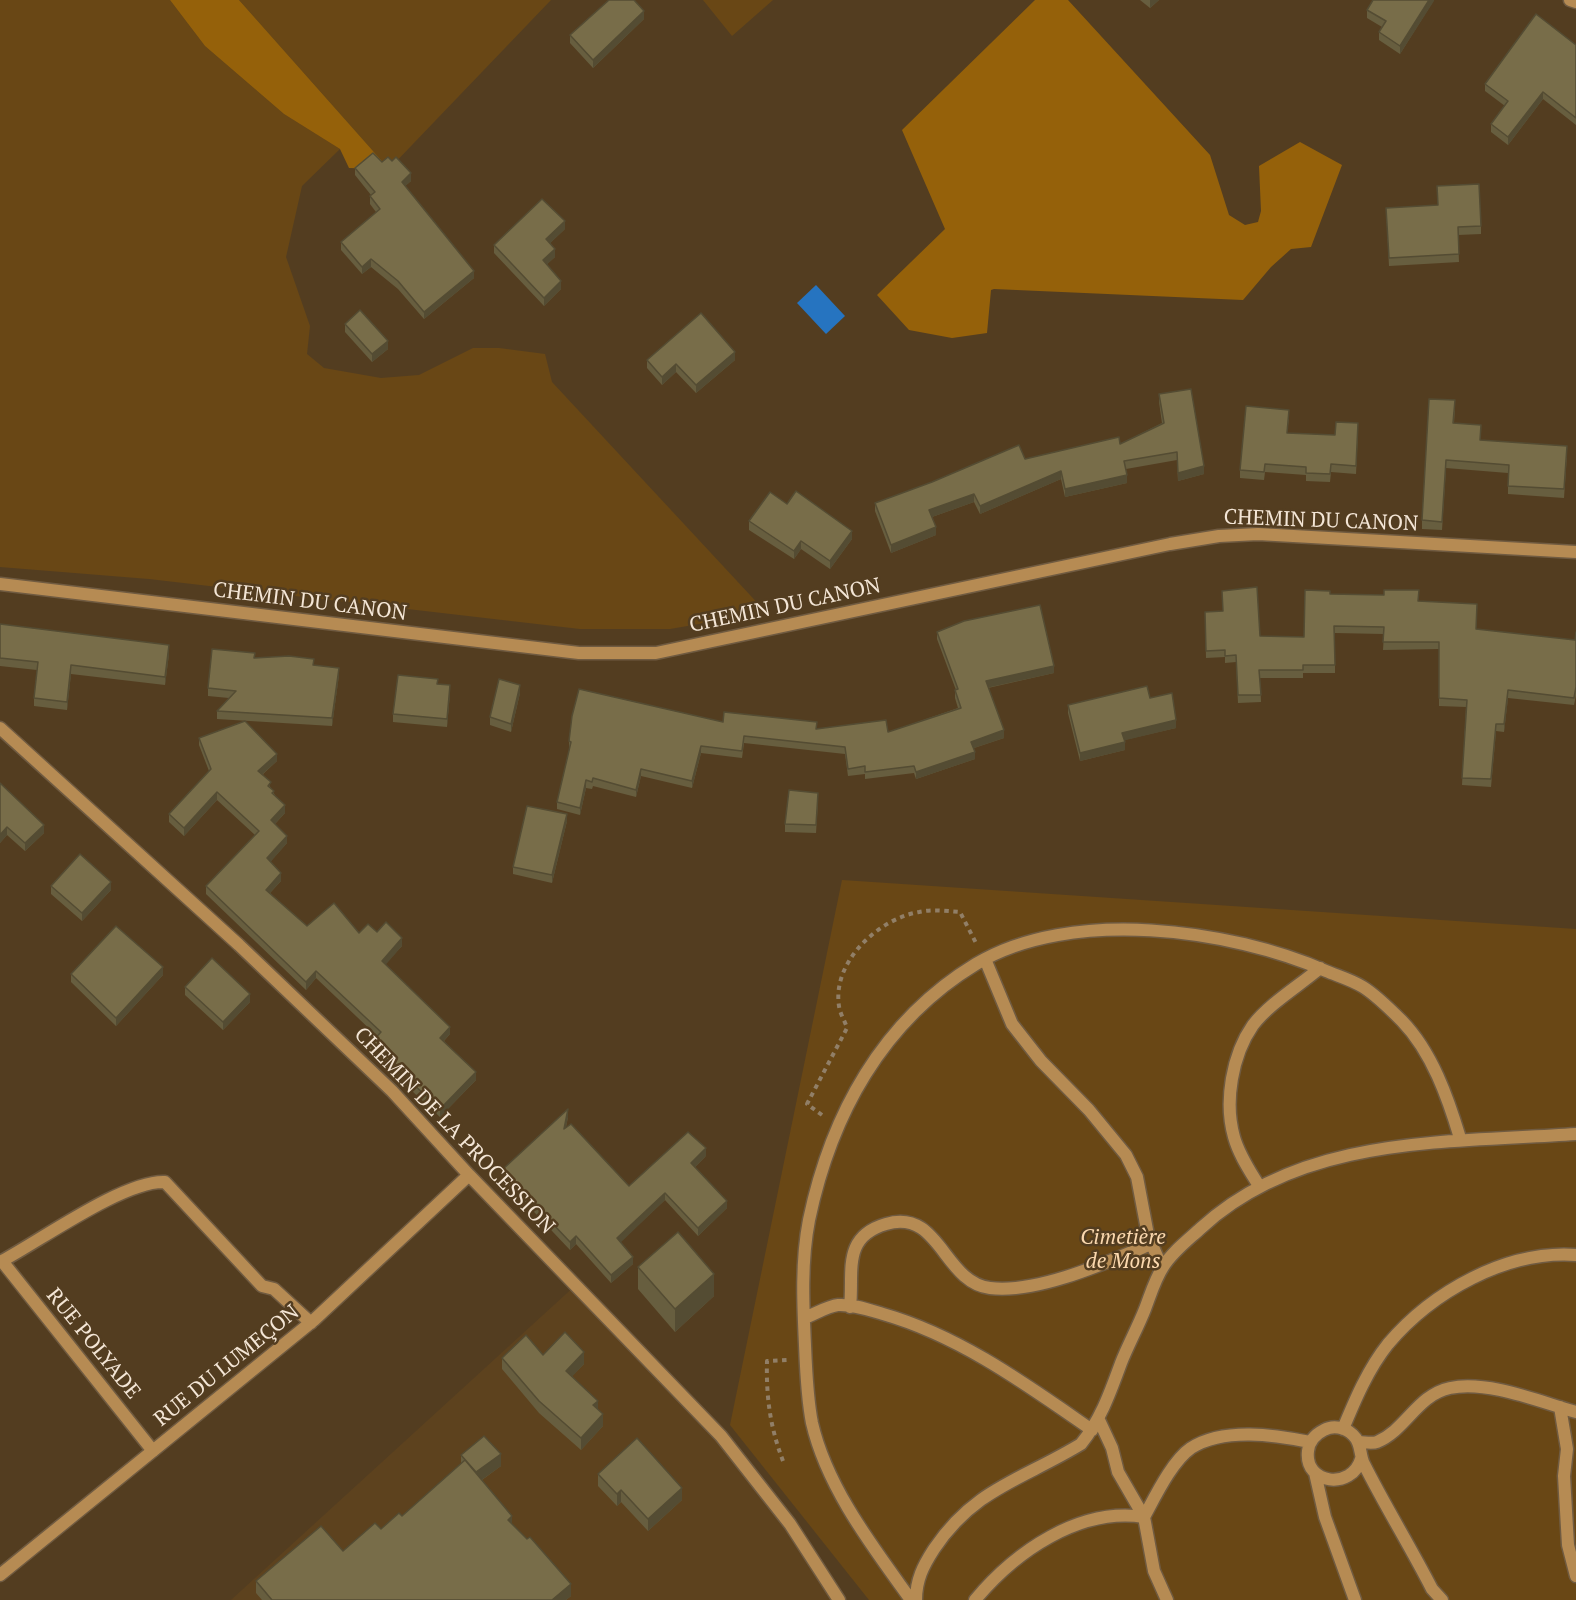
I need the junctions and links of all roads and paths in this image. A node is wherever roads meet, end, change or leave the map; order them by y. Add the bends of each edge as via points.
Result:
1 (1570, 0) edge
2 (1576, 2) edge
3 (1576, 552) edge
4 (0, 584) edge
5 (0, 728) edge
6 (985, 959) junction
7 (1320, 968) junction
8 (836, 1126) junction
9 (1576, 1134) edge
10 (1460, 1138) junction
11 (469, 1175) junction
12 (1259, 1186) junction
13 (1151, 1244) junction
14 (1576, 1255) edge
15 (1, 1261) edge
16 (1162, 1268) junction
17 (850, 1307) junction
18 (804, 1318) junction
19 (311, 1323) junction
20 (806, 1359) junction
21 (1560, 1407) junction
22 (1576, 1412) edge
23 (1095, 1425) junction
24 (1343, 1429) junction
25 (1310, 1442) junction
26 (1359, 1442) junction
27 (153, 1451) junction
28 (1361, 1459) junction
29 (783, 1461) dead end
30 (1315, 1473) junction
31 (1144, 1517) junction
32 (0, 1575) edge
33 (1576, 1576) edge
34 (839, 1600) edge
35 (911, 1600) edge
36 (916, 1600) edge
37 (975, 1600) edge
38 (1167, 1600) edge
39 (1355, 1600) edge
40 (1442, 1600) edge

1 - 2 street
3 - 4 street, CHEMIN DU CANON via 1258,534 1218,536 656,652 579,653
5 - 11 street, CHEMIN DE LA PROCESSION via 384,1083
6 - 7 street via 1013,946 1049,937 1092,931 1138,931 1241,944
6 - 8 street via 918,1006 857,1087
6 - 8 path via 960,912 918,912 874,931 847,967 839,1008 847,1028 807,1104
6 - 13 street via 1012,1024 1126,1155 1137,1177
7 - 10 street via 1362,987 1404,1022 1449,1101
7 - 12 street via 1253,1025 1240,1049 1229,1115 1234,1137
8 - 18 street via 809,1220
9 - 10 street
10 - 12 street via 1340,1158 1303,1167
11 - 19 street, RUE DU LUMEÇON
11 - 34 street, CHEMIN DE LA PROCESSION via 721,1436 790,1524
12 - 16 street via 1212,1217
13 - 16 street
13 - 17 street via 1098,1266 1034,1284 989,1288 962,1276 926,1229 912,1222 895,1221 875,1227 857,1245 849,1263
14 - 24 street via 1533,1257 1493,1269 1418,1313 1387,1346 1358,1392
15 - 19 street via 120,1194 153,1181 165,1182 262,1286 274,1289
15 - 27 street, RUE POLYADE
16 - 23 street
17 - 18 street via 837,1305
17 - 23 street via 936,1332
18 - 20 street
19 - 27 street, RUE DU LUMEÇON
20 - 29 path via 767,1360 769,1414
20 - 35 street via 813,1424 837,1486
21 - 22 street
21 - 26 street via 1524,1395 1450,1388 1419,1403 1402,1423 1376,1443
21 - 33 street via 1567,1449 1564,1476 1568,1545
23 - 31 street via 1112,1449 1118,1472
23 - 36 street via 1081,1444 987,1494 964,1512 921,1568
24 - 25 street via 1328,1428
24 - 26 street
25 - 30 street via 1309,1463
25 - 31 street via 1241,1435 1214,1439 1191,1449 1171,1471
26 - 28 street
27 - 32 street, RUE DU LUMEÇON
28 - 30 street via 1354,1472 1343,1480 1328,1480
28 - 40 street
30 - 39 street via 1325,1517
31 - 37 street via 1112,1515 1059,1531 1005,1570
31 - 38 street via 1154,1571

